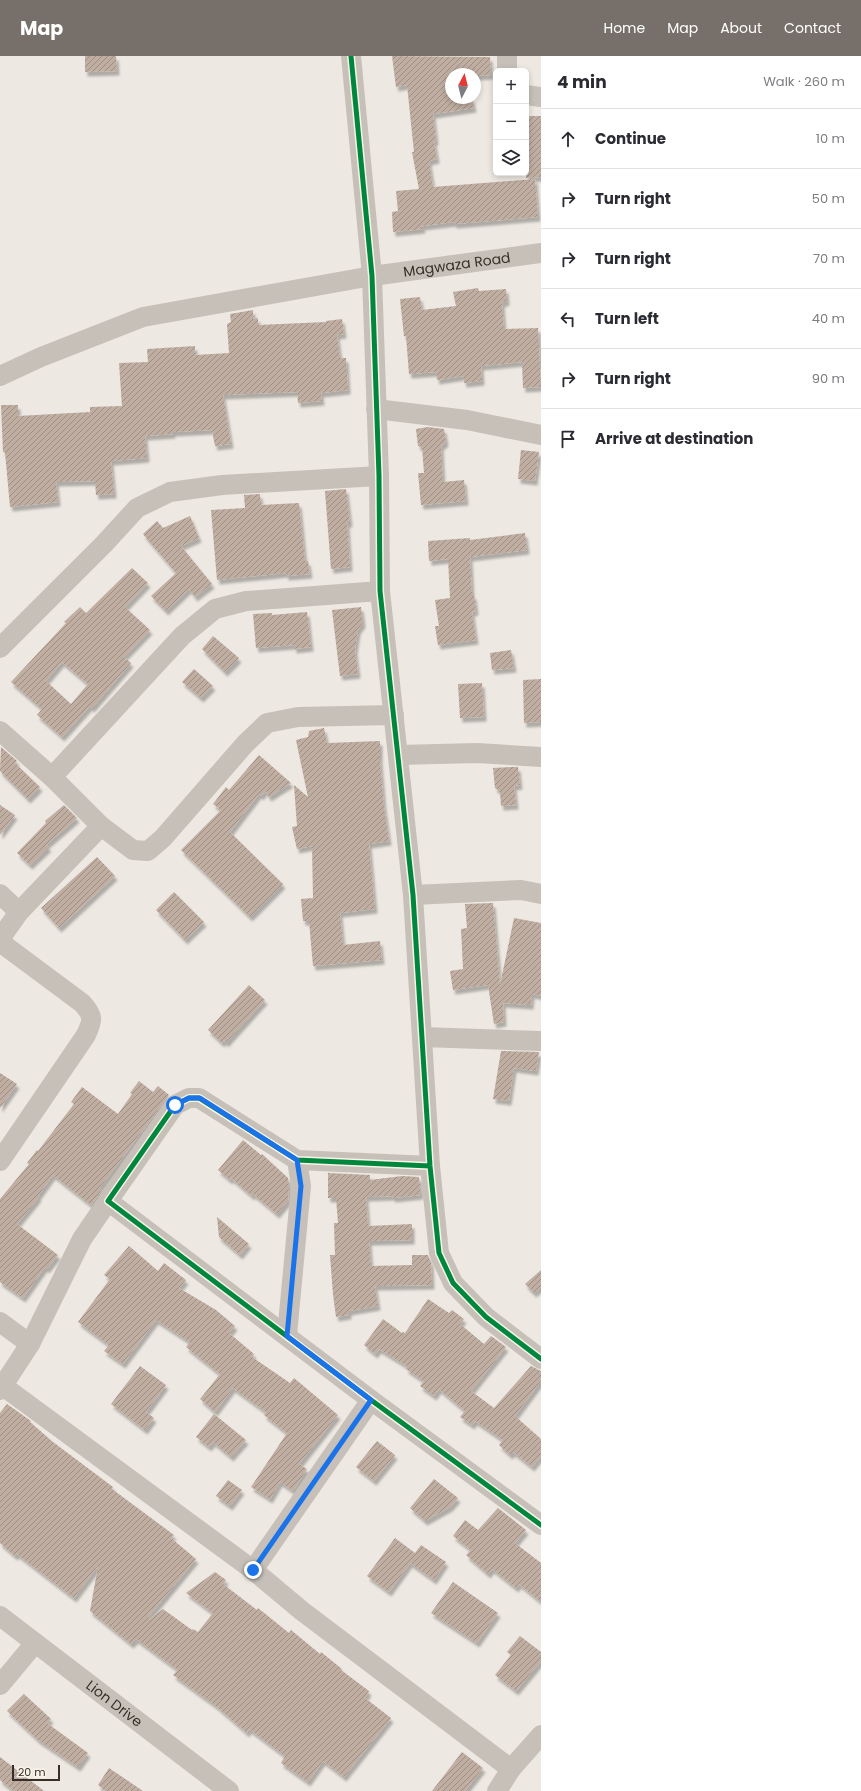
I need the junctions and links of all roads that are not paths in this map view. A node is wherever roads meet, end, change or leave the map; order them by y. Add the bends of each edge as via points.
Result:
1 (351, 56) edge
2 (507, 56) edge
3 (507, 68) edge
4 (529, 95) edge
5 (541, 97) edge
6 (532, 254) edge
7 (541, 266) edge
8 (372, 276) junction
9 (0, 376) edge
10 (376, 409) junction
11 (541, 435) edge
12 (379, 476) junction
13 (380, 591) junction
14 (0, 648) edge
15 (394, 715) junction
16 (0, 731) edge
17 (398, 755) junction
18 (541, 757) edge
19 (52, 777) junction
20 (101, 826) junction
21 (0, 894) edge
22 (541, 894) edge
23 (412, 895) junction
24 (19, 912) junction
25 (0, 940) edge
26 (422, 1037) junction
27 (541, 1041) edge
28 (297, 1160) junction
29 (0, 1161) edge
30 (430, 1166) junction
31 (108, 1201) junction
32 (0, 1322) edge
33 (287, 1336) junction
34 (30, 1344) junction
35 (541, 1359) edge
36 (2, 1388) edge
37 (371, 1400) junction
38 (541, 1525) edge
39 (253, 1570) junction
40 (0, 1616) edge
41 (35, 1643) junction
42 (0, 1685) edge
43 (541, 1735) edge
44 (511, 1769) junction
45 (229, 1791) edge
46 (497, 1791) edge

1 - 8 street
2 - 3 street
4 - 5 street
6 - 7 street
6 - 8 street, Magwaza Road
8 - 9 street, Magwaza Road via 143,318 41,357
8 - 10 street
10 - 11 street via 467,420
10 - 12 street
12 - 13 street
12 - 14 street via 222,485 170,492 137,508
13 - 15 street
13 - 19 street via 246,601 215,609 182,636
15 - 17 street
15 - 20 street via 298,717 267,723 245,744 163,838 148,851 133,850
16 - 19 street
17 - 18 street via 477,754
17 - 23 street
19 - 20 street
20 - 24 street
21 - 24 street
22 - 23 street via 521,890
23 - 26 street
24 - 25 street
25 - 29 street via 82,1003 90,1012 92,1022 86,1035
26 - 27 street
26 - 30 street
28 - 30 street
28 - 31 street via 200,1098 189,1098 175,1105
28 - 33 street via 301,1186
30 - 35 street via 439,1253 453,1283 486,1317
31 - 33 street
31 - 34 street via 82,1239
32 - 34 street
33 - 37 street
34 - 36 street
36 - 39 street
37 - 38 street
37 - 39 street
39 - 44 street
40 - 41 street, Lion Drive
41 - 42 street
41 - 45 street, Lion Drive
43 - 44 street
44 - 46 street

